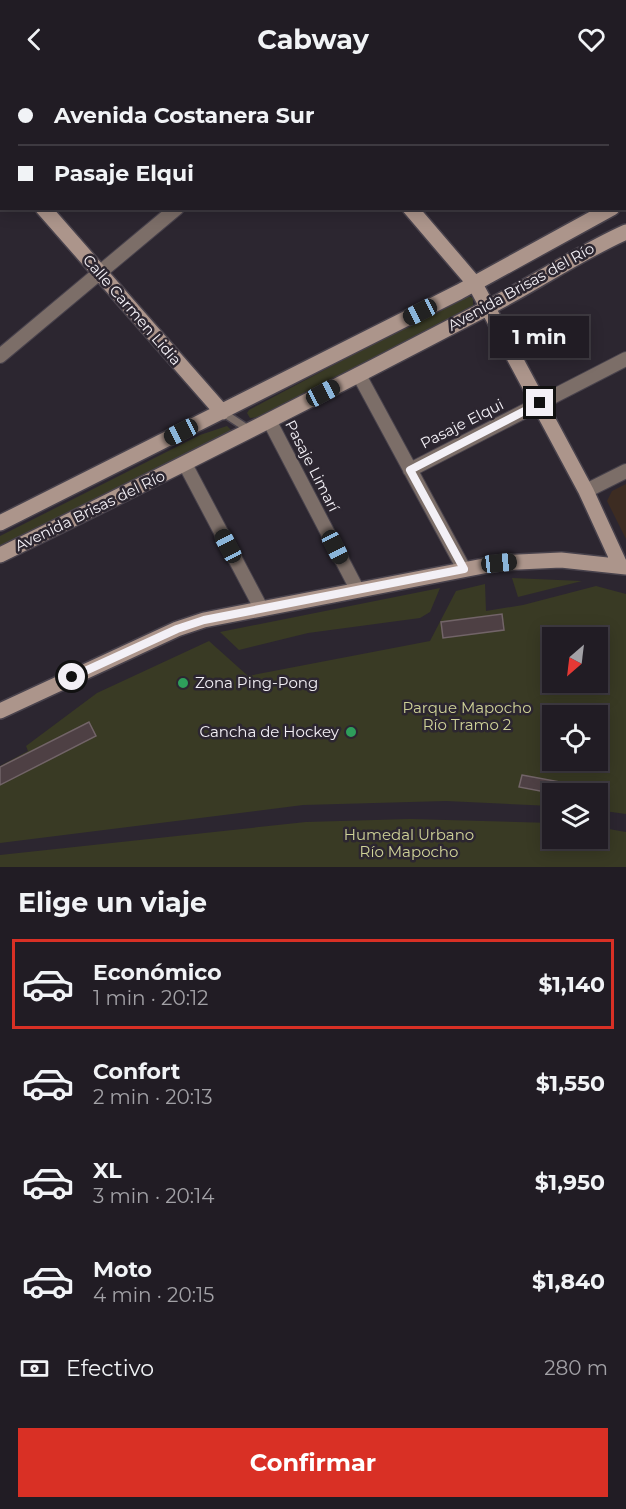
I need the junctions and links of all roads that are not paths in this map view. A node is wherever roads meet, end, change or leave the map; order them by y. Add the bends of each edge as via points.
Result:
1 (45, 210) edge
2 (175, 210) edge
3 (412, 210) edge
4 (608, 210) edge
5 (626, 232) edge
6 (100, 273) junction
7 (475, 284) junction
8 (488, 308) junction
9 (0, 356) edge
10 (626, 359) edge
11 (359, 375) junction
12 (540, 403) junction
13 (222, 412) junction
14 (270, 422) junction
15 (253, 431) junction
16 (184, 464) junction
17 (410, 470) junction
18 (626, 471) edge
19 (586, 491) junction
20 (0, 523) edge
21 (0, 555) edge
22 (623, 566) edge
23 (464, 569) junction
24 (357, 589) junction
25 (261, 608) junction
26 (0, 711) edge

1 - 6 street, Calle Carmen Lidia
2 - 6 street
3 - 7 street
4 - 7 street, Avenida Brisas del Río
5 - 8 street, Avenida Brisas del Río
6 - 9 street
6 - 13 street, Calle Carmen Lidia
7 - 8 street
7 - 13 street, Avenida Brisas del Río
8 - 11 street, Avenida Brisas del Río
8 - 12 street
10 - 12 street, Pasaje Elqui
11 - 14 street, Avenida Brisas del Río
11 - 17 street
12 - 17 street, Pasaje Elqui
12 - 19 street
13 - 15 lane
13 - 20 street, Avenida Brisas del Río
14 - 15 street, Avenida Brisas del Río
14 - 24 street, Pasaje Limarí
15 - 16 street, Avenida Brisas del Río
16 - 21 street, Avenida Brisas del Río
16 - 25 street
17 - 23 street
18 - 19 street
19 - 22 street
22 - 23 street via 540,560
23 - 24 street
24 - 25 street
25 - 26 street via 185,626

